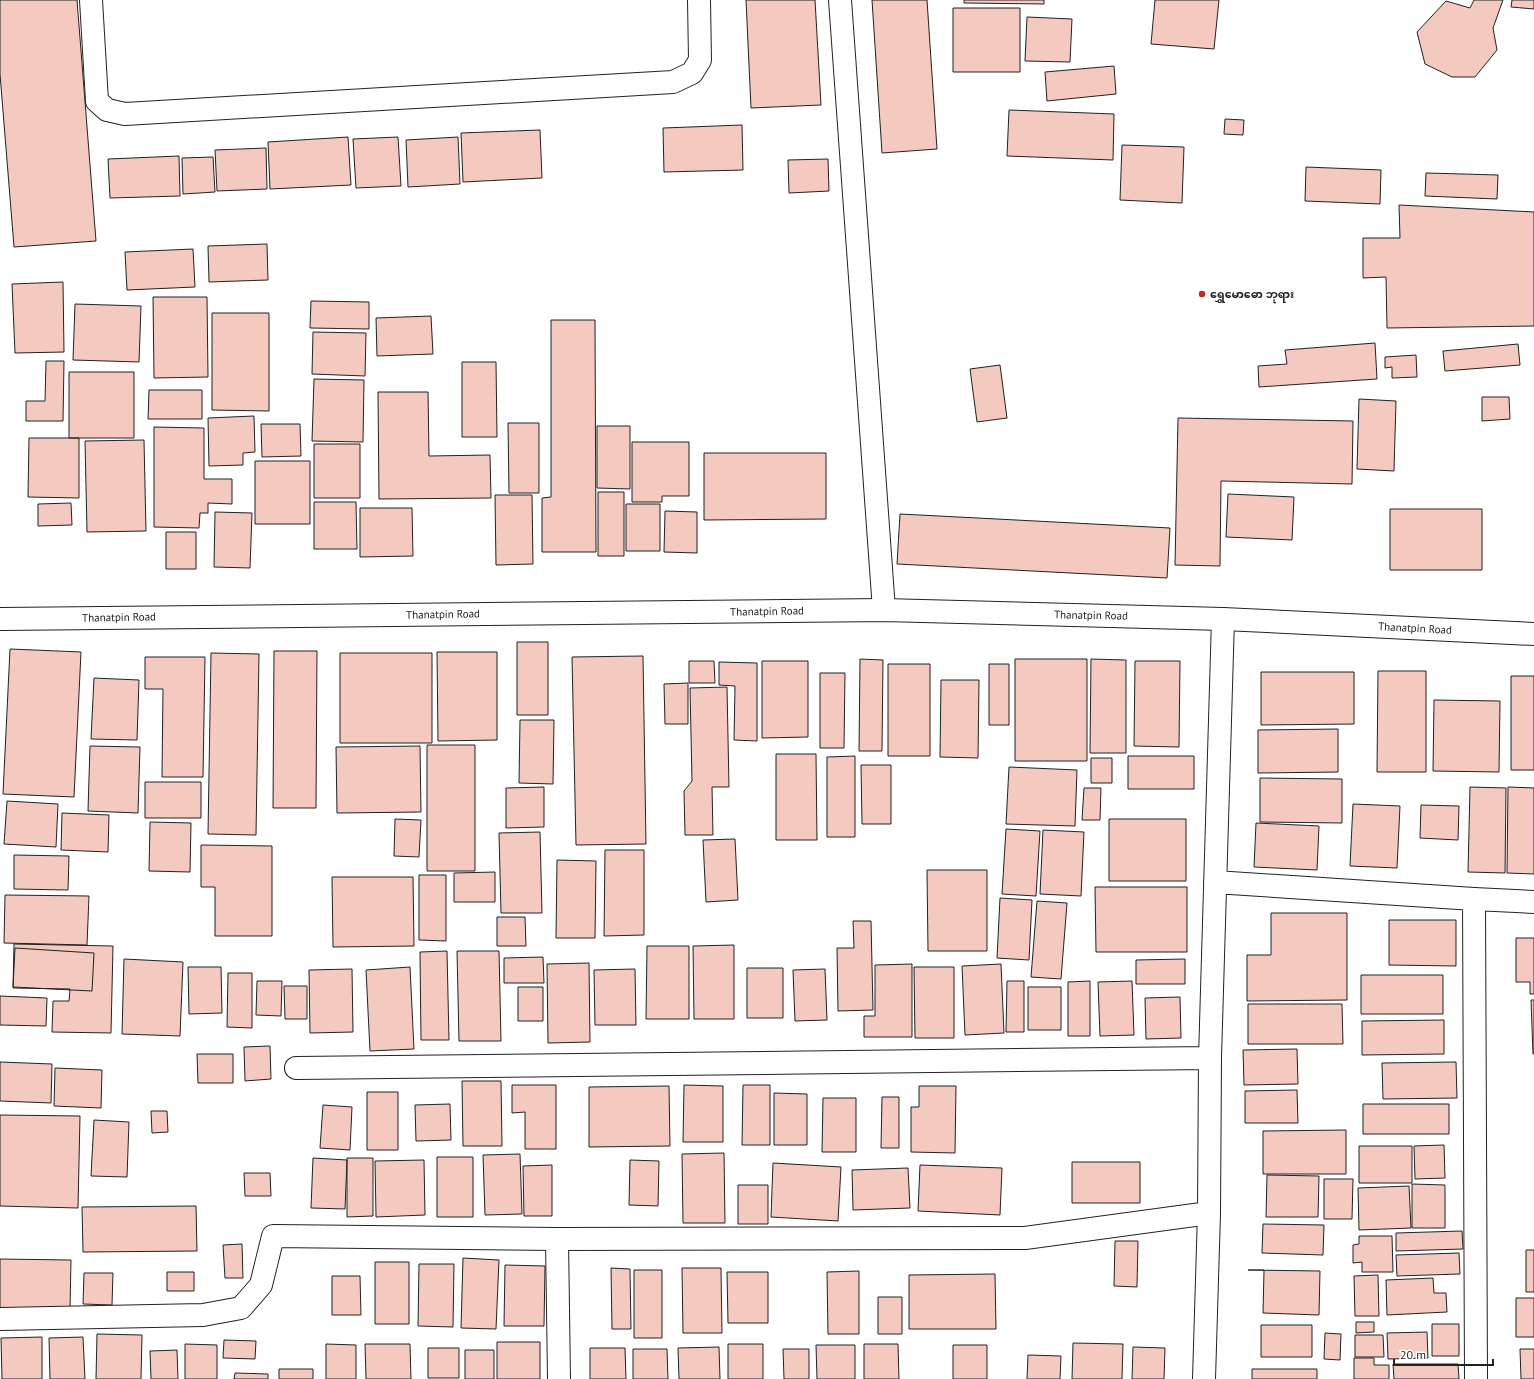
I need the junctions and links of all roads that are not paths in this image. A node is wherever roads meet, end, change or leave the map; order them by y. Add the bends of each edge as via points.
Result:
1 (91, 0) edge
2 (699, 0) edge
3 (840, 0) edge
4 (884, 610) junction
5 (0, 619) edge
6 (1223, 619) junction
7 (1534, 634) edge
8 (1215, 882) junction
9 (1474, 899) junction
10 (1534, 902) edge
11 (1210, 1058) junction
12 (296, 1068) dead end
13 (1208, 1213) junction
14 (557, 1239) junction
15 (0, 1319) edge
16 (559, 1379) edge
17 (1204, 1379) edge
18 (1476, 1379) edge

1 - 2 street via 97,101 108,110 125,114 672,82 692,73 700,60
3 - 4 street
4 - 5 street, Thanatpin Road
4 - 6 street, Thanatpin Road
6 - 7 street, Thanatpin Road
6 - 8 street
8 - 9 street
8 - 11 street
9 - 10 street
9 - 18 street
11 - 12 street
11 - 13 street
13 - 14 street via 1025,1238
13 - 17 street
14 - 15 street via 273,1236 261,1285 241,1308 203,1316
14 - 16 street

